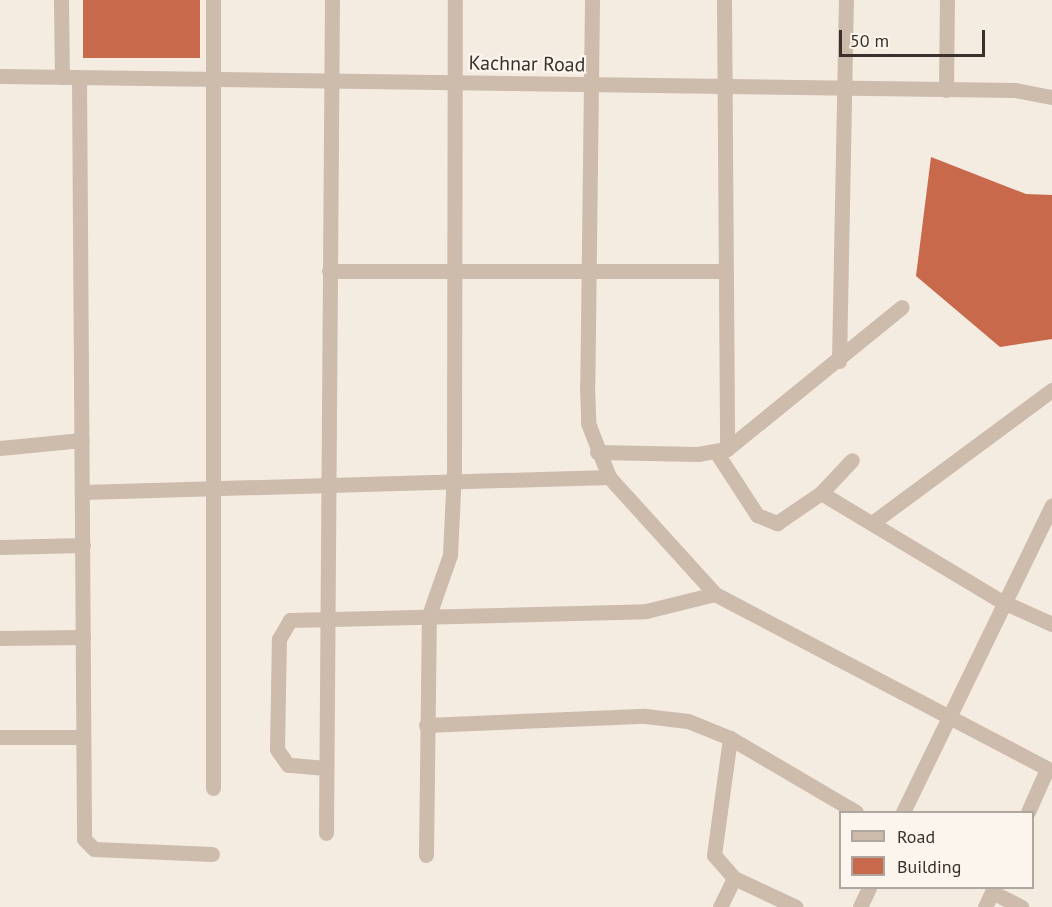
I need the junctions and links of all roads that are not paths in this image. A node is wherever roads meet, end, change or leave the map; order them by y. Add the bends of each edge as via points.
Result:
1 (61, 0) edge
2 (213, 0) edge
3 (332, 0) edge
4 (455, 0) edge
5 (592, 0) edge
6 (724, 0) edge
7 (846, 0) edge
8 (946, 0) edge
9 (0, 76) edge
10 (62, 77) junction
11 (79, 77) junction
12 (212, 81) junction
13 (332, 81) junction
14 (456, 84) junction
15 (592, 87) junction
16 (724, 89) junction
17 (946, 90) junction
18 (845, 92) junction
19 (1052, 97) edge
20 (454, 269) junction
21 (589, 269) junction
22 (329, 271) junction
23 (725, 271) junction
24 (902, 307) dead end
25 (839, 361) junction
26 (1052, 390) edge
27 (82, 440) junction
28 (0, 448) edge
29 (722, 450) junction
30 (597, 452) junction
31 (852, 460) dead end
32 (609, 477) junction
33 (453, 483) junction
34 (326, 484) junction
35 (216, 489) junction
36 (83, 492) junction
37 (820, 493) junction
38 (1052, 505) edge
39 (872, 523) junction
40 (83, 545) junction
41 (0, 547) edge
42 (715, 594) junction
43 (1002, 601) junction
44 (429, 615) junction
45 (326, 617) junction
46 (1052, 624) edge
47 (83, 637) junction
48 (0, 638) edge
49 (946, 720) junction
50 (426, 725) junction
51 (0, 737) edge
52 (82, 737) junction
53 (730, 738) junction
54 (326, 768) junction
55 (1050, 770) edge
56 (213, 788) dead end
57 (853, 811) edge
58 (904, 811) edge
59 (1029, 811) edge
60 (326, 833) dead end
61 (212, 854) dead end
62 (426, 855) dead end
63 (734, 878) junction
64 (869, 889) edge
65 (993, 890) edge
66 (720, 907) edge
67 (796, 907) edge
68 (860, 907) edge
69 (985, 907) edge
70 (1021, 907) edge

1 - 10 street
2 - 12 street
3 - 13 street
4 - 14 street
5 - 15 street
6 - 16 street
7 - 18 street
8 - 17 street
9 - 10 street, Kachnar Road
10 - 11 street, Kachnar Road
11 - 12 street, Kachnar Road
11 - 27 street
12 - 13 street, Kachnar Road
12 - 35 street
13 - 14 street, Kachnar Road
13 - 22 street
14 - 15 street, Kachnar Road
14 - 20 street
15 - 16 street, Kachnar Road
15 - 21 street
16 - 18 street, Kachnar Road
16 - 23 street
17 - 18 street, Kachnar Road
17 - 19 street, Kachnar Road via 1015,90
18 - 25 street
20 - 21 street
20 - 22 street
20 - 33 street
21 - 23 street
21 - 30 street via 588,423
22 - 34 street
23 - 29 street
24 - 25 street
25 - 29 street
26 - 39 street
27 - 28 street
27 - 36 street
29 - 30 street
29 - 37 street via 766,522 777,523
30 - 32 street
31 - 37 street
32 - 33 street
32 - 42 street
33 - 34 street
33 - 44 street via 450,555
34 - 35 street
34 - 45 street
35 - 36 street
35 - 56 street
36 - 40 street
37 - 39 street
38 - 43 street
39 - 43 street
40 - 41 street
40 - 47 street
42 - 44 street via 646,611
42 - 49 street
43 - 46 street
43 - 49 street
44 - 45 street
44 - 50 street
45 - 54 street
45 - 54 street via 301,617 283,627 277,749 288,765
47 - 48 street
47 - 52 street
49 - 55 street
49 - 58 street
50 - 53 street via 645,716 688,721
50 - 62 street
51 - 52 street
52 - 61 street via 86,845
53 - 57 street
53 - 63 street via 713,840 714,855
54 - 60 street
55 - 59 street
63 - 66 street
63 - 67 street
64 - 68 street
65 - 69 street
65 - 70 street

